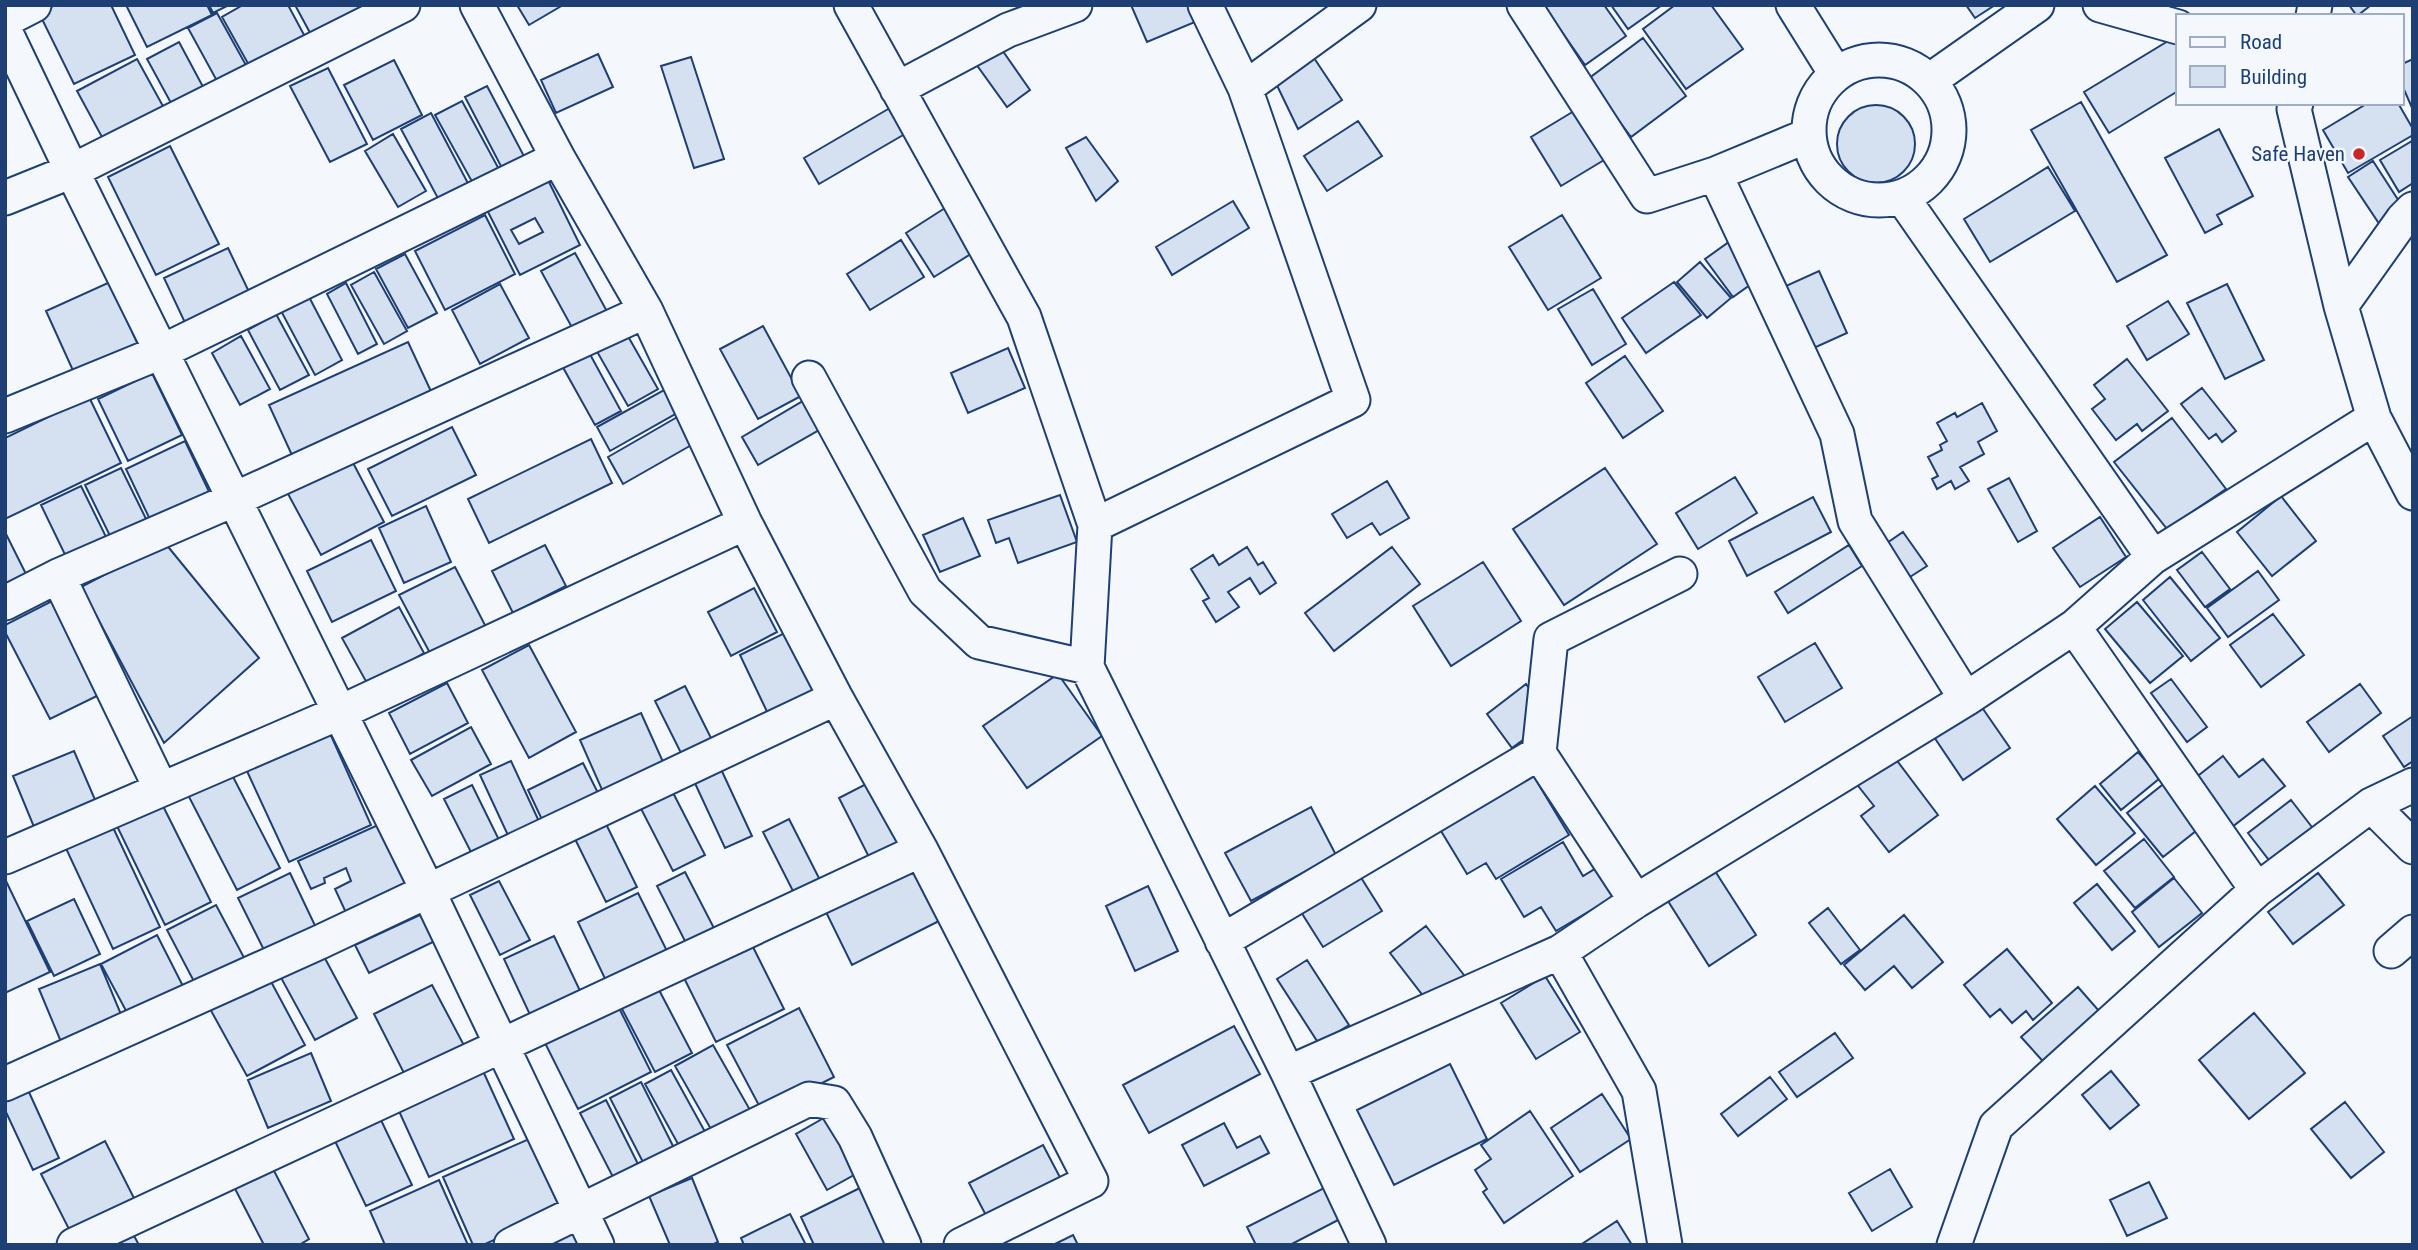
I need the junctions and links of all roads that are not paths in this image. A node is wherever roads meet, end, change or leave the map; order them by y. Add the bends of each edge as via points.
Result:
1 (34, 5) edge
2 (403, 5) edge
3 (477, 5) edge
4 (851, 5) edge
5 (1075, 5) edge
6 (1205, 5) edge
7 (1359, 5) edge
8 (1524, 5) edge
9 (1793, 5) edge
10 (2037, 5) edge
11 (2100, 5) edge
12 (5, 20) edge
13 (2176, 26) edge
14 (5, 31) edge
15 (1836, 74) junction
16 (1929, 81) junction
17 (1245, 88) junction
18 (897, 89) junction
19 (2292, 105) edge
20 (1809, 135) junction
21 (558, 158) junction
22 (72, 171) junction
23 (1715, 174) junction
24 (1902, 197) junction
25 (5, 198) edge
26 (2413, 209) edge
27 (2342, 306) junction
28 (646, 311) junction
29 (162, 352) junction
30 (809, 378) dead end
31 (5, 416) edge
32 (2374, 418) junction
33 (2412, 489) edge
34 (234, 499) junction
35 (745, 523) junction
36 (1095, 525) junction
37 (2153, 557) junction
38 (1680, 574) dead end
39 (58, 576) junction
40 (5, 603) edge
41 (2074, 627) junction
42 (1087, 667) junction
43 (836, 698) junction
44 (1966, 699) junction
45 (341, 712) junction
46 (1539, 752) junction
47 (2413, 785) edge
48 (162, 789) junction
49 (2371, 805) junction
50 (2413, 847) edge
51 (921, 850) junction
52 (5, 857) edge
53 (2258, 890) junction
54 (428, 891) junction
55 (1636, 901) junction
56 (1222, 941) junction
57 (1560, 952) junction
58 (500, 1045) junction
59 (1288, 1073) junction
60 (5, 1084) edge
61 (581, 1210) junction
62 (74, 1245) edge
63 (511, 1245) edge
64 (597, 1245) edge
65 (904, 1245) edge
66 (961, 1245) edge
67 (1369, 1245) edge
68 (1665, 1245) edge
69 (1954, 1245) edge

1 - 12 street
2 - 22 street
3 - 21 street
4 - 18 street
5 - 18 street via 1008,30
6 - 17 street
7 - 17 street
8 - 23 street via 1647,196
9 - 15 street
10 - 16 street
11 - 13 street
14 - 22 street
15 - 16 street via 1853,64 1894,61
15 - 20 street via 1820,91 1810,112
16 - 24 street via 1942,101 1948,123 1947,147 1923,186
17 - 36 street via 1353,400
18 - 36 street via 1024,317
19 - 27 street
20 - 23 street
20 - 24 street via 1813,156 1824,175 1840,189 1881,201
21 - 28 street
21 - 29 street
22 - 25 street
22 - 29 street
23 - 44 street via 1837,434 1855,521
24 - 37 street
26 - 27 street
27 - 32 street
28 - 34 street
28 - 35 street
29 - 31 street
29 - 34 street
30 - 42 street via 925,591 979,642
32 - 33 street
32 - 37 street
34 - 39 street
34 - 45 street
35 - 43 street
35 - 45 street
36 - 42 street
37 - 41 street
38 - 46 street via 1551,639
39 - 40 street
39 - 48 street
41 - 44 street
41 - 53 street
42 - 56 street
43 - 51 street
43 - 54 street
44 - 55 street
45 - 48 street
45 - 54 street
46 - 55 street
46 - 56 street
47 - 49 street
48 - 52 street
49 - 50 street
49 - 53 street
51 - 58 street
51 - 66 street via 1091,1181
53 - 69 street via 1996,1126
54 - 58 street
54 - 60 street
55 - 57 street
56 - 59 street
57 - 59 street
57 - 68 street via 1639,1091
58 - 61 street
58 - 62 street
59 - 67 street
61 - 63 street
61 - 64 street
61 - 65 street via 809,1099 834,1103 855,1137

